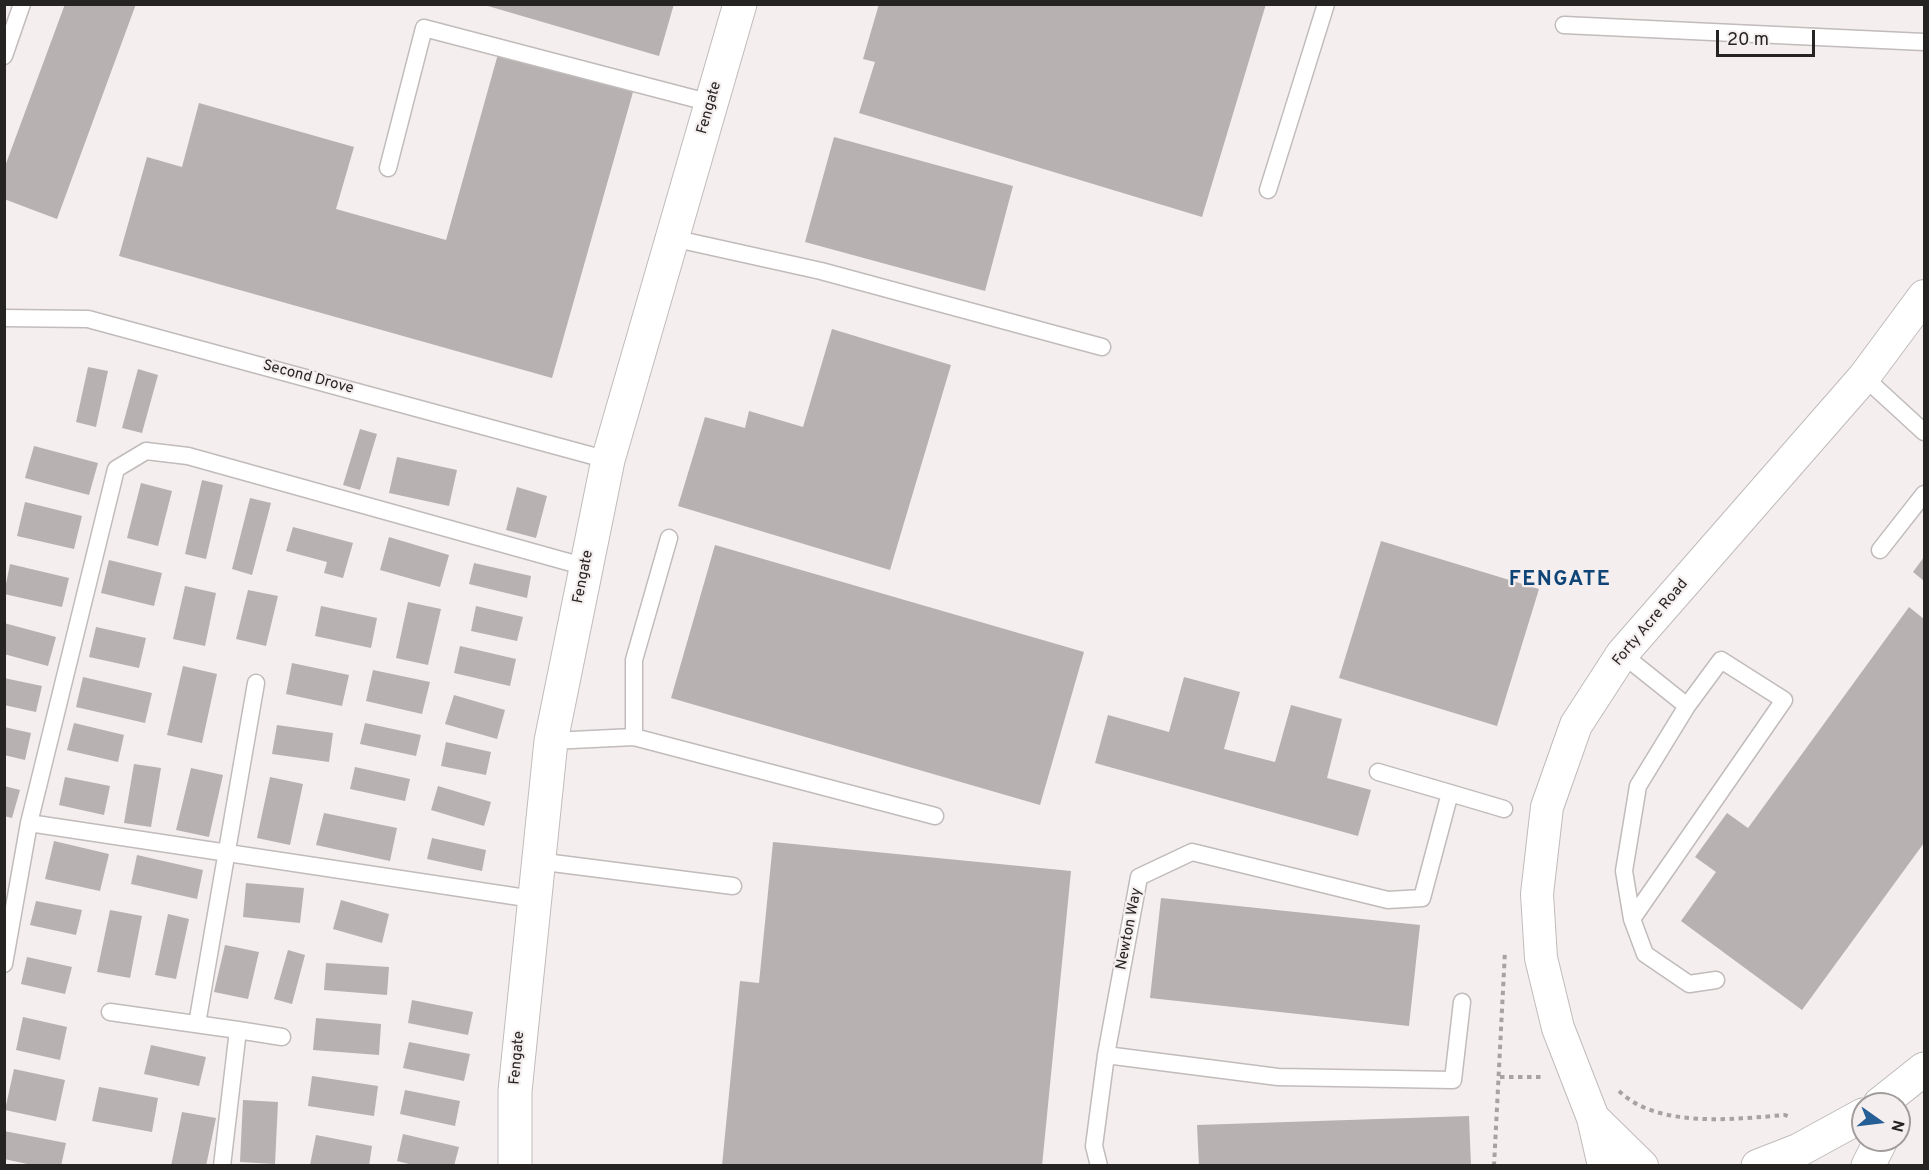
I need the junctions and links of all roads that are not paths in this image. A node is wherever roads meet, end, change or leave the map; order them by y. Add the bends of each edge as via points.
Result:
1 (22, 4) edge
2 (740, 4) edge
3 (1326, 4) edge
4 (1563, 25) dead end
5 (1924, 42) edge
6 (4, 56) edge
7 (711, 103) junction
8 (388, 168) dead end
9 (1268, 190) dead end
10 (672, 238) junction
11 (1924, 296) edge
12 (4, 318) edge
13 (1102, 347) dead end
14 (1864, 377) junction
15 (1924, 432) edge
16 (608, 460) junction
17 (1924, 494) edge
18 (669, 538) dead end
19 (1880, 550) dead end
20 (586, 567) junction
21 (1622, 654) junction
22 (256, 683) dead end
23 (1687, 706) junction
24 (634, 737) junction
25 (551, 741) junction
26 (1378, 772) dead end
27 (1450, 793) junction
28 (1504, 809) dead end
29 (934, 816) dead end
30 (29, 824) junction
31 (226, 853) junction
32 (537, 861) junction
33 (733, 886) dead end
34 (533, 899) junction
35 (1632, 919) junction
36 (4, 964) edge
37 (1716, 980) dead end
38 (1462, 1002) dead end
39 (110, 1012) dead end
40 (197, 1024) junction
41 (238, 1030) junction
42 (282, 1037) dead end
43 (1106, 1054) junction
44 (1924, 1069) edge
45 (1924, 1076) edge
46 (1895, 1092) edge
47 (1911, 1094) edge
48 (1593, 1118) junction
49 (1851, 1121) edge
50 (1875, 1152) edge
51 (222, 1166) edge
52 (515, 1166) edge
53 (1099, 1166) edge
54 (1604, 1166) edge
55 (1642, 1166) edge
56 (1758, 1166) edge
57 (1868, 1166) edge

1 - 6 lane
2 - 7 street, Fengate
3 - 9 lane
4 - 5 lane
7 - 8 lane via 424,28
7 - 10 street, Fengate
10 - 13 lane via 821,271
10 - 16 street, Fengate
11 - 14 street, Forty Acre Road
12 - 16 lane, Second Drove via 88,319
14 - 15 lane
14 - 21 street, Forty Acre Road
16 - 20 street, Fengate
17 - 19 lane
18 - 24 lane via 634,660
20 - 25 street, Fengate
20 - 30 lane via 188,456 146,451 116,469
21 - 23 lane
21 - 48 street, Forty Acre Road via 1576,725 1547,807 1537,894 1541,958 1558,1028
22 - 31 lane
23 - 35 lane via 1638,786 1624,871
23 - 35 lane via 1721,660 1784,700
24 - 25 lane
24 - 29 lane
25 - 32 street, Fengate
26 - 27 lane
27 - 28 lane
27 - 43 lane, Newton Way via 1422,898 1388,900 1192,852 1139,877
30 - 31 lane
30 - 36 lane
31 - 34 lane
31 - 40 lane
32 - 33 lane
32 - 34 street, Fengate
34 - 52 street, Fengate via 515,1091
35 - 37 lane via 1645,954 1689,984
38 - 43 lane via 1453,1080 1278,1077
39 - 40 lane
40 - 41 lane
41 - 42 lane
41 - 51 lane
43 - 53 lane, Newton Way via 1094,1146
44 - 46 street
45 - 47 street
48 - 54 street, Forty Acre Road
48 - 55 street
49 - 56 street via 1799,1150
50 - 57 street

